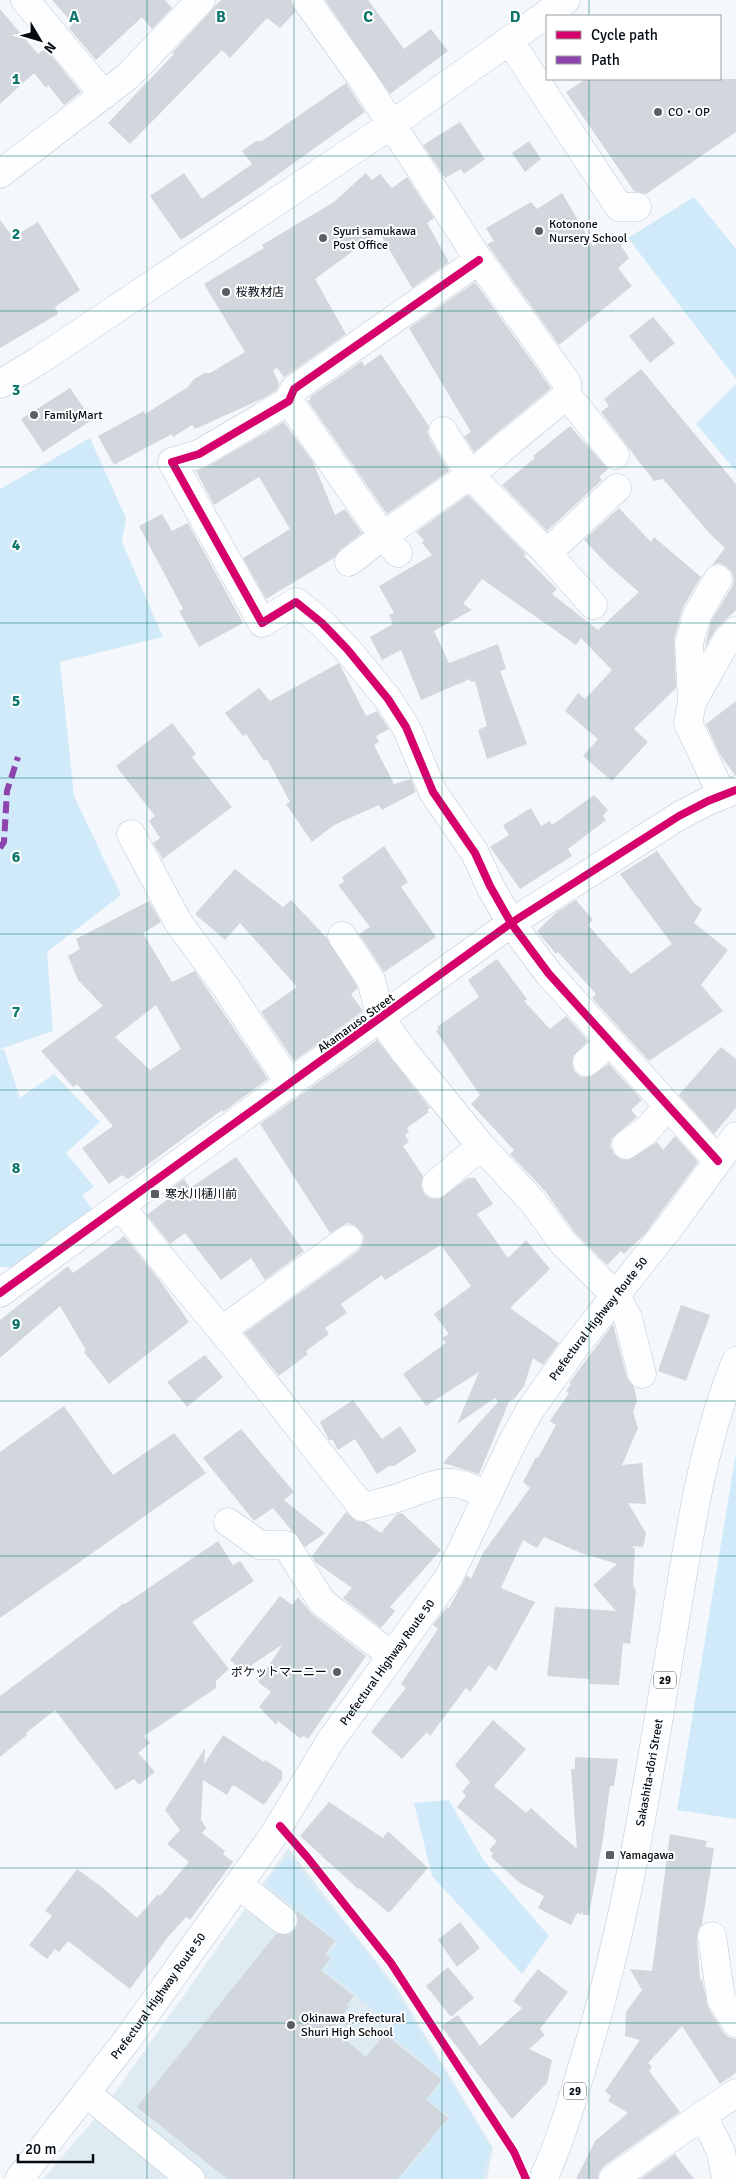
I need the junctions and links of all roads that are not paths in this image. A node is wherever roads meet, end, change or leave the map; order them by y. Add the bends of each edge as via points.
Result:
1 (25, 0) edge
2 (202, 0) edge
3 (306, 0) edge
4 (566, 0) edge
5 (510, 40) junction
6 (104, 95) junction
7 (391, 125) junction
8 (4, 164) edge
9 (637, 207) dead end
10 (479, 260) junction
11 (0, 384) edge
12 (567, 395) junction
13 (288, 401) junction
14 (443, 431) dead end
15 (615, 455) dead end
16 (470, 475) junction
17 (617, 488) dead end
18 (391, 545) junction
19 (547, 553) junction
20 (349, 562) dead end
21 (718, 579) dead end
22 (593, 606) dead end
23 (736, 631) edge
24 (692, 702) junction
25 (729, 793) edge
26 (131, 834) dead end
27 (511, 924) junction
28 (342, 936) dead end
29 (381, 1019) junction
30 (611, 1042) junction
31 (587, 1062) dead end
32 (290, 1084) junction
33 (668, 1106) junction
34 (736, 1136) edge
35 (626, 1145) dead end
36 (481, 1146) junction
37 (718, 1161) junction
38 (436, 1184) dead end
39 (121, 1207) junction
40 (348, 1239) dead end
41 (0, 1293) edge
42 (616, 1296) junction
43 (222, 1330) junction
44 (736, 1361) edge
45 (642, 1374) dead end
46 (487, 1496) junction
47 (228, 1522) dead end
48 (391, 1655) junction
49 (239, 1885) junction
50 (283, 1920) dead end
51 (712, 1936) dead end
52 (736, 2023) edge
53 (86, 2093) junction
54 (736, 2093) edge
55 (703, 2115) junction
56 (19, 2179) edge
57 (191, 2179) edge
58 (542, 2179) edge
59 (613, 2179) edge
60 (726, 2179) edge

1 - 6 street
2 - 6 street via 128,76
3 - 7 street
4 - 5 street
5 - 7 street
5 - 9 street via 619,207
6 - 8 street
7 - 10 street
7 - 11 street
10 - 12 street via 568,383
10 - 13 street via 294,389
12 - 15 street
12 - 16 street
13 - 18 street
13 - 27 street via 200,454 172,462 262,623 296,602 348,649 388,699 406,726 433,792 475,853
14 - 16 street
16 - 18 street
16 - 19 street
17 - 19 street
18 - 20 street
19 - 22 street
21 - 24 street via 696,615 689,642
23 - 24 street via 727,640
24 - 25 street via 688,723
25 - 27 street, Akamaruso Street via 679,816
26 - 32 street via 178,922
27 - 29 street, Akamaruso Street
27 - 30 street via 549,974
28 - 29 street via 371,980
29 - 32 street, Akamaruso Street
29 - 36 street
30 - 31 street
30 - 33 street
32 - 39 street, Akamaruso Street
33 - 35 street via 647,1130
33 - 37 street
34 - 37 street, Prefectural Highway Route 50
36 - 38 street
36 - 42 street via 533,1202 563,1242
37 - 42 street, Prefectural Highway Route 50
39 - 41 street, Akamaruso Street
39 - 43 street
40 - 43 street
42 - 45 street via 628,1318
42 - 46 street, Prefectural Highway Route 50 via 530,1410
43 - 46 street via 362,1507 444,1482 456,1483
44 - 58 street, Sakashita-dōri Street / 29 via 714,1425 693,1513 644,1804 613,1961 565,2122
46 - 48 street, Prefectural Highway Route 50 via 449,1577
47 - 48 street via 260,1545 286,1545 322,1602
48 - 49 street, Prefectural Highway Route 50
49 - 50 street
49 - 53 street, Prefectural Highway Route 50
51 - 52 street via 721,1999
53 - 56 street, Prefectural Highway Route 50
53 - 57 street
54 - 55 street
55 - 59 street
55 - 60 street via 721,2152

